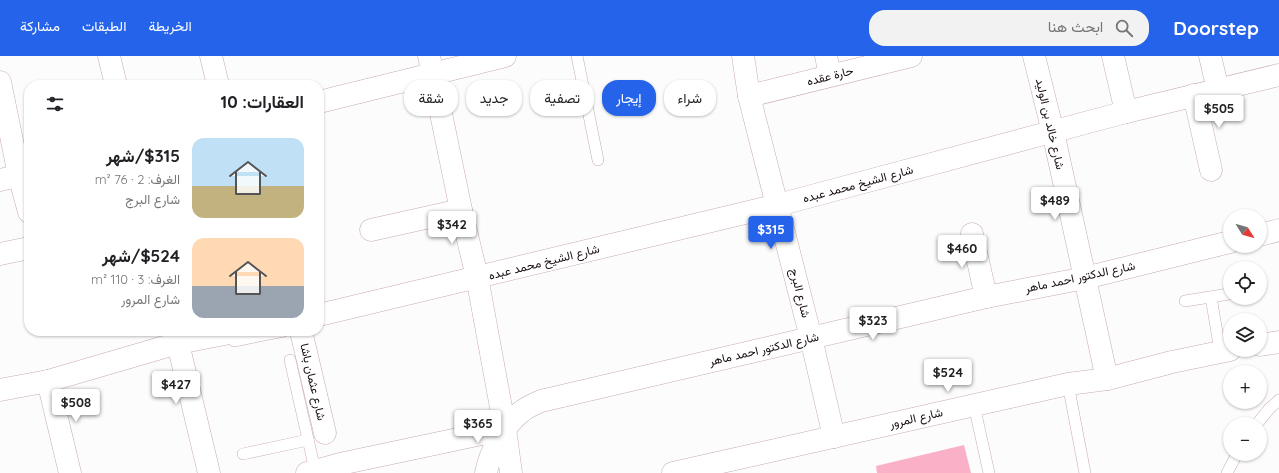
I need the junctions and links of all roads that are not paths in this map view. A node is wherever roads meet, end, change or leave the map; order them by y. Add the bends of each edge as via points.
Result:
1 (109, 56) edge
2 (211, 56) edge
3 (505, 56) edge
4 (577, 56) edge
5 (743, 56) edge
6 (1034, 56) edge
7 (1113, 56) edge
8 (1210, 56) edge
9 (904, 57) edge
10 (431, 65) edge
11 (828, 66) edge
12 (1279, 75) edge
13 (115, 80) edge
14 (217, 80) edge
15 (0, 82) edge
16 (1218, 90) junction
17 (749, 96) junction
18 (1194, 96) junction
19 (324, 100) edge
20 (1126, 112) junction
21 (1053, 132) junction
22 (598, 160) dead end
23 (1211, 170) dead end
24 (16, 176) edge
25 (24, 198) edge
26 (778, 205) junction
27 (461, 210) junction
28 (371, 230) dead end
29 (1279, 230) edge
30 (1267, 233) edge
31 (972, 234) dead end
32 (1223, 244) edge
33 (24, 249) edge
34 (0, 254) edge
35 (477, 278) junction
36 (1085, 278) junction
37 (1223, 295) edge
38 (986, 297) junction
39 (1211, 297) junction
40 (1185, 301) dead end
41 (324, 314) edge
42 (208, 336) edge
43 (258, 336) edge
44 (302, 336) edge
45 (811, 338) junction
46 (177, 341) edge
47 (1279, 342) edge
48 (1223, 343) edge
49 (1267, 344) edge
50 (1223, 351) edge
51 (290, 360) dead end
52 (1107, 379) junction
53 (48, 381) junction
54 (1068, 384) junction
55 (0, 390) edge
56 (1279, 400) edge
57 (974, 405) junction
58 (1263, 417) edge
59 (506, 429) junction
60 (317, 436) junction
61 (834, 437) junction
62 (243, 454) dead end
63 (1233, 461) edge
64 (311, 472) edge
65 (70, 473) edge
66 (209, 473) edge
67 (486, 473) edge
68 (511, 473) edge
69 (673, 473) edge
70 (989, 473) edge
71 (1085, 473) edge
72 (1227, 473) edge

1 - 13 street
2 - 14 street
3 - 10 street
4 - 22 lane
5 - 17 street, شارع البرج
6 - 21 street, شارع خالد بن الوليد
7 - 20 street
8 - 16 street
9 - 11 street, حارة عقده
10 - 19 street
10 - 27 street
11 - 17 street, حارة عقده
12 - 16 street, شارع الشيخ محمد عبده
15 - 24 street
16 - 18 street, شارع الشيخ محمد عبده
17 - 26 street, شارع البرج
18 - 20 street, شارع الشيخ محمد عبده
18 - 23 street
20 - 21 street, شارع الشيخ محمد عبده
21 - 26 street, شارع الشيخ محمد عبده
21 - 36 street, شارع خالد بن الوليد
24 - 25 street
26 - 35 street, شارع الشيخ محمد عبده
26 - 45 street, شارع البرج
27 - 28 street
27 - 35 street
29 - 30 street
31 - 38 street
32 - 36 street, شارع الدكتور احمد ماهر
33 - 34 street
35 - 41 street, شارع الشيخ محمد عبده
35 - 59 street
36 - 38 street, شارع الدكتور احمد ماهر
36 - 52 street, شارع خالد بن الوليد
37 - 39 lane
38 - 45 street, شارع الدكتور احمد ماهر
39 - 40 lane
39 - 48 lane
42 - 46 street
43 - 46 lane via 201,347
44 - 60 street, شارع عثمان باشا
45 - 59 street, شارع الدكتور احمد ماهر via 540,401 520,412
45 - 61 street, شارع البرج
46 - 53 street
46 - 66 street
47 - 49 street
50 - 52 street, شارع المرور
51 - 60 lane
52 - 54 street, شارع المرور
53 - 55 street
53 - 65 street
54 - 57 street, شارع المرور
54 - 71 lane
56 - 58 lane
57 - 61 street, شارع المرور
57 - 70 lane
59 - 64 street
59 - 67 street, شارع الدكتور احمد ماهر via 491,455
59 - 68 street
60 - 62 lane
60 - 64 lane
61 - 69 street, شارع المرور
63 - 72 lane

